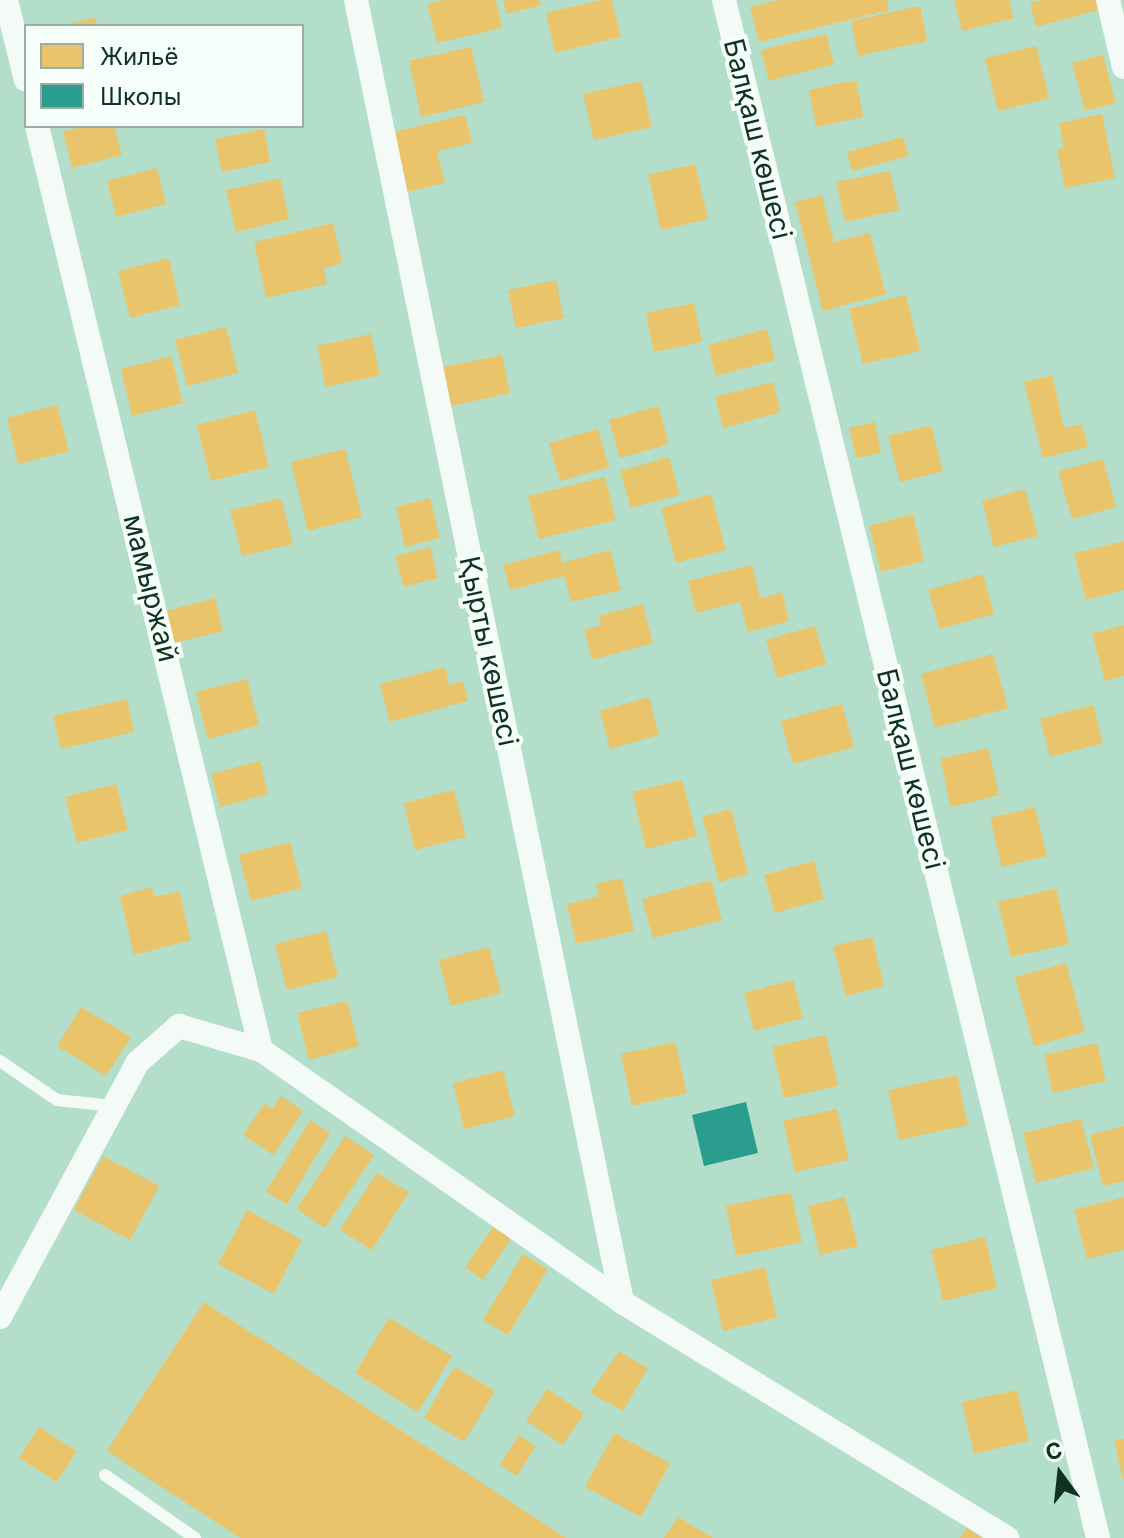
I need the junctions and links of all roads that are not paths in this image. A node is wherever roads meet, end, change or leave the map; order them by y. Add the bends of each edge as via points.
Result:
1 (6, 0) edge
2 (356, 0) edge
3 (724, 0) edge
4 (1108, 0) edge
5 (1124, 67) edge
6 (24, 72) edge
7 (37, 128) edge
8 (261, 1050) junction
9 (0, 1061) edge
10 (113, 1106) junction
11 (622, 1302) junction
12 (0, 1317) edge
13 (105, 1475) dead end
14 (195, 1538) edge
15 (1007, 1538) edge
16 (1098, 1538) edge

1 - 6 street
2 - 11 street, Қырты көшесі
3 - 16 street, Балқаш көшесі
4 - 5 street
7 - 8 street, мамыржай
8 - 10 street via 179,1026 138,1062
8 - 11 street
9 - 10 lane via 57,1100
10 - 12 street
11 - 15 street
13 - 14 lane

